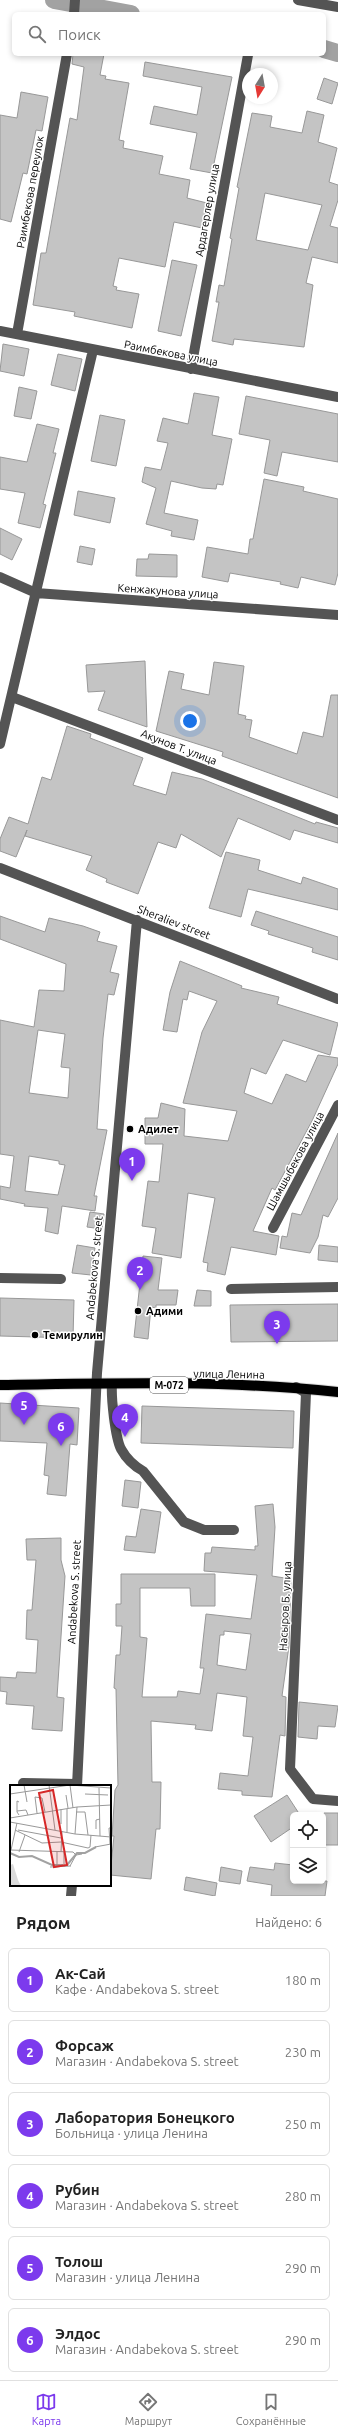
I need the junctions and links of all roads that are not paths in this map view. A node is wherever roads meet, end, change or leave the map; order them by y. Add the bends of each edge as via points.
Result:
1 (76, 0) edge
2 (298, 0) edge
3 (338, 7) edge
4 (74, 12) edge
5 (66, 56) edge
6 (248, 56) edge
7 (0, 331) edge
8 (17, 334) junction
9 (93, 350) junction
10 (191, 369) junction
11 (338, 397) edge
12 (0, 577) edge
13 (36, 593) junction
14 (338, 615) edge
15 (12, 697) junction
16 (0, 744) edge
17 (338, 820) edge
18 (0, 868) edge
19 (137, 920) junction
20 (338, 999) edge
21 (338, 1105) edge
22 (273, 1228) dead end
23 (0, 1278) edge
24 (61, 1279) dead end
25 (338, 1287) edge
26 (231, 1289) dead end
27 (97, 1383) junction
28 (112, 1384) junction
29 (0, 1385) edge
30 (296, 1387) junction
31 (338, 1392) edge
32 (234, 1530) dead end
33 (23, 1783) dead end
34 (77, 1785) edge
35 (338, 1801) edge
36 (72, 1886) edge
37 (71, 1896) edge

1 - 4 street
2 - 3 street
5 - 8 street, Раимбекова переулок
6 - 10 street, Ардагерлер улица
7 - 8 street, Раимбекова улица
8 - 9 street, Раимбекова улица
9 - 10 street, Раимбекова улица
9 - 13 street
10 - 11 street, Раимбекова улица
12 - 13 street, Кенжакунова улица
13 - 14 street, Кенжакунова улица
13 - 15 street
15 - 16 street
15 - 17 street, Акунов Т. улица
18 - 19 street, Sheraliev street
19 - 20 street, Sheraliev street
19 - 27 street, Andabekova S. street
21 - 22 street, Шамшыбекова улица
23 - 24 street
25 - 26 street
27 - 28 main road, улица Ленина / М-072
27 - 29 main road, улица Ленина / М-072
27 - 34 street, Andabekova S. street
28 - 30 main road, улица Ленина / М-072
28 - 32 street via 111,1396 121,1448 134,1466 143,1471 184,1522 204,1530
30 - 31 main road, улица Ленина / М-072
30 - 35 street, Насыров Б. улица via 306,1393 290,1769 313,1799
33 - 34 street
36 - 37 street

